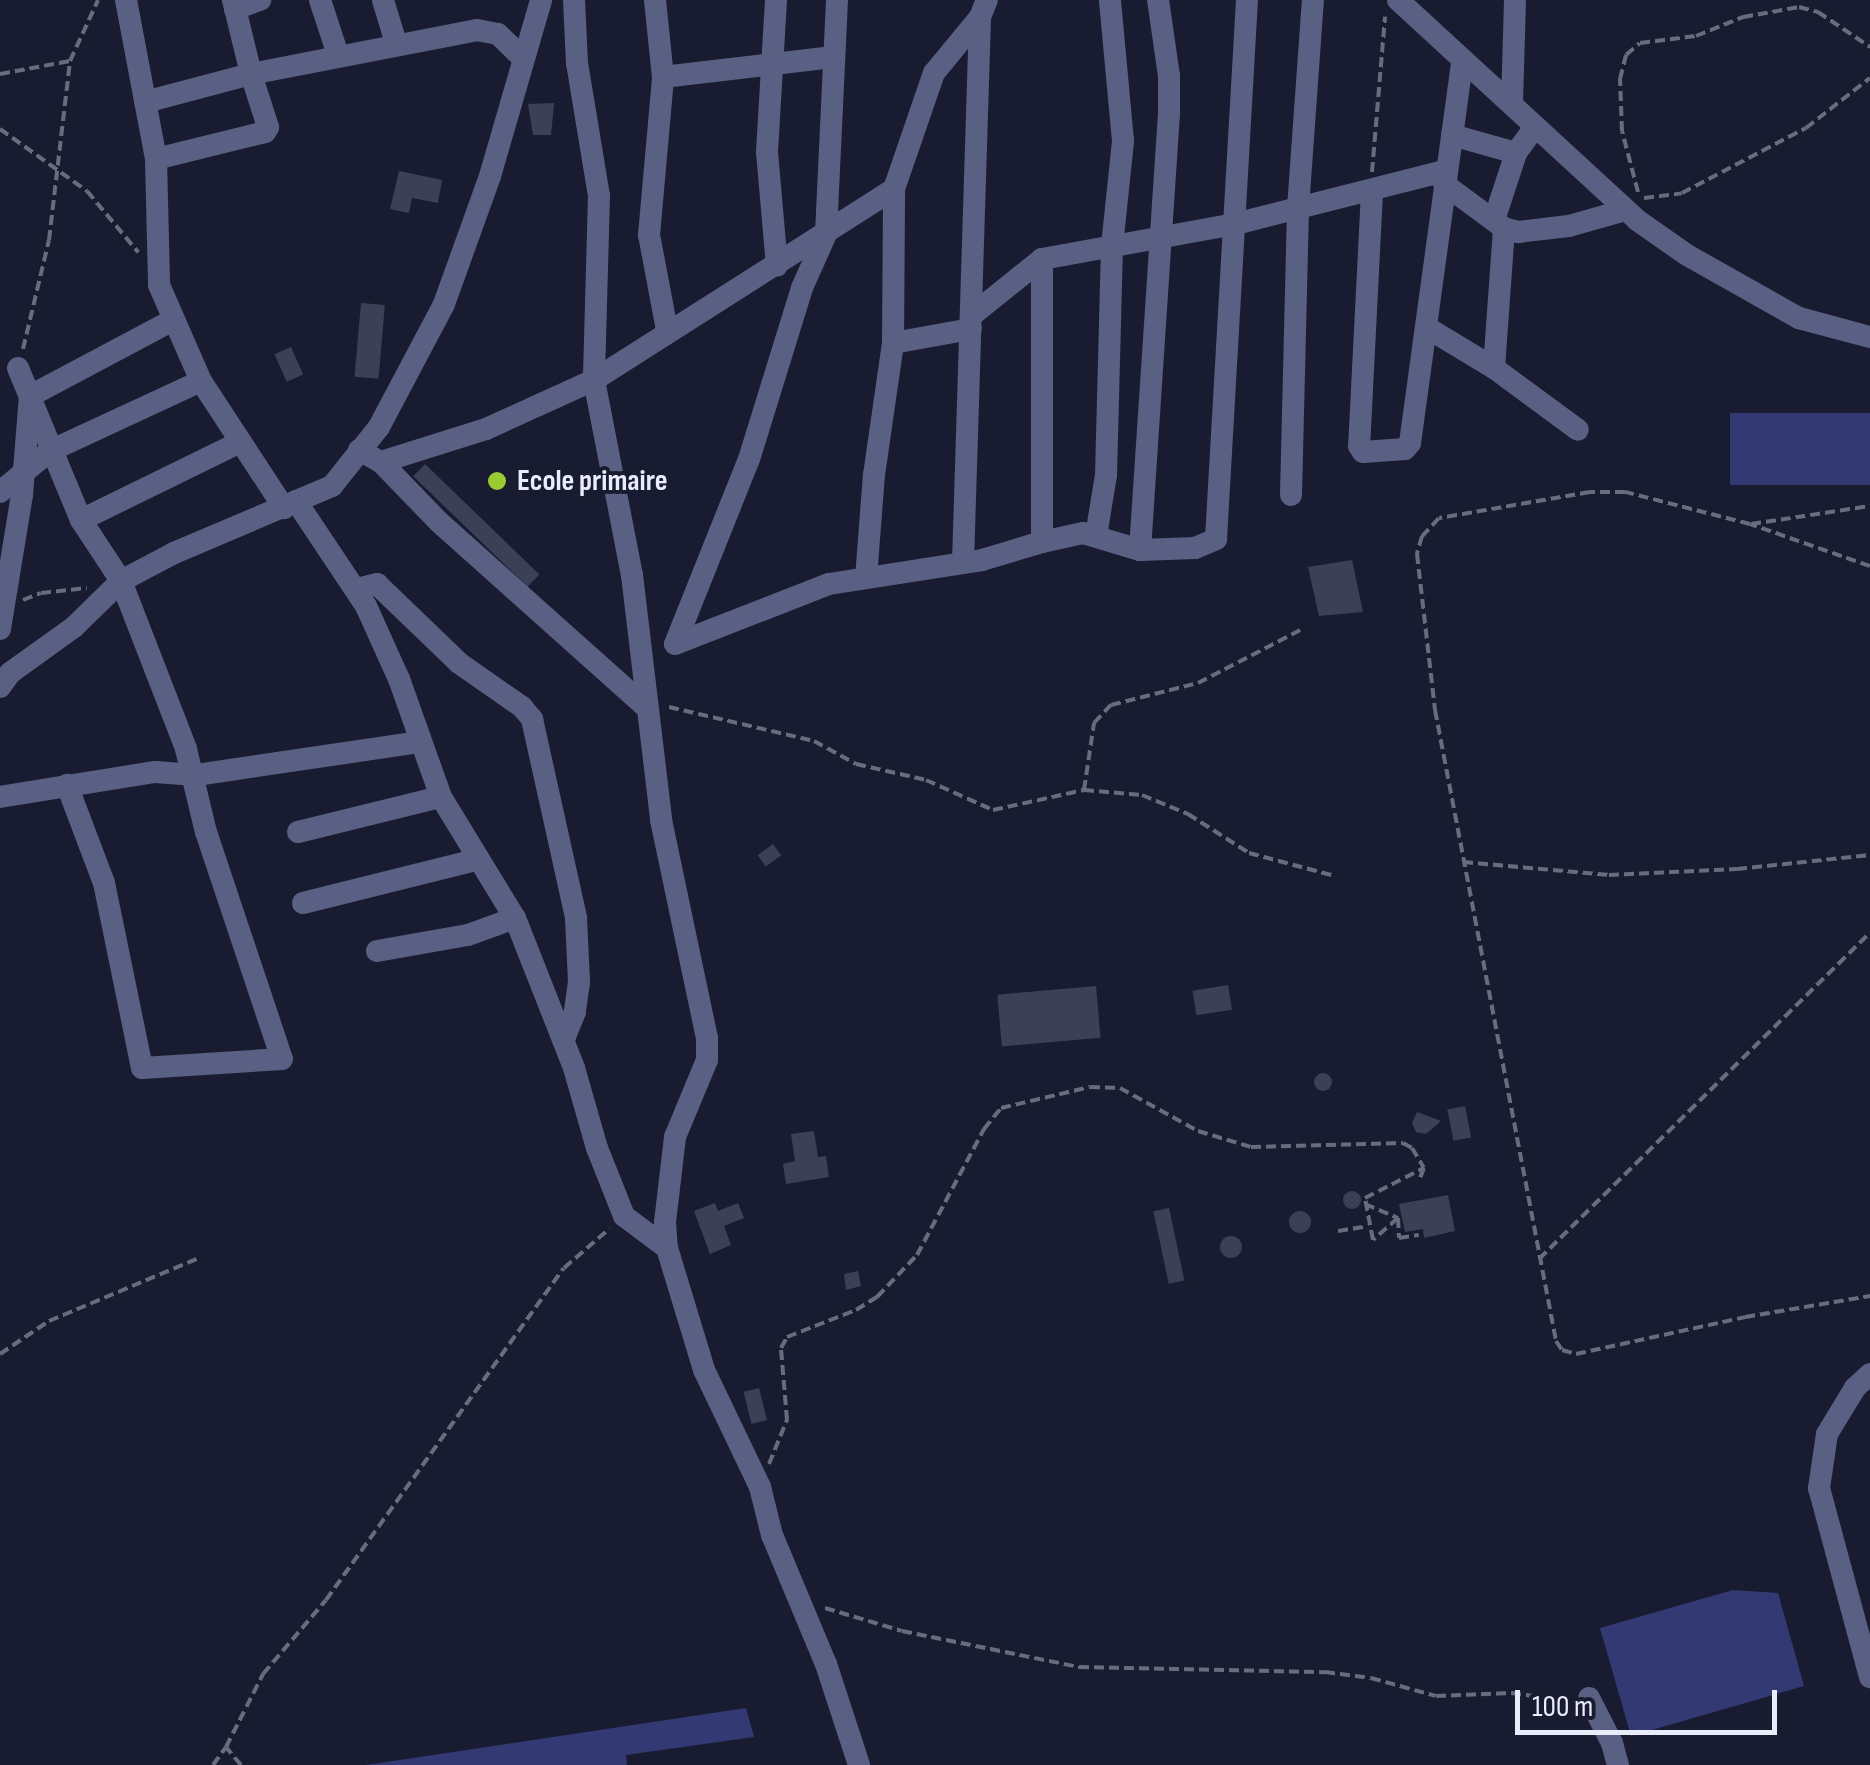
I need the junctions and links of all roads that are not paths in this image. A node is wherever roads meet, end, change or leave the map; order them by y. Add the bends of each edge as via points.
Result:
1 (126, 0) edge
2 (260, 0) edge
3 (320, 0) edge
4 (383, 0) edge
5 (540, 0) edge
6 (574, 0) edge
7 (655, 0) edge
8 (776, 0) edge
9 (837, 0) edge
10 (1110, 0) edge
11 (1158, 0) edge
12 (1246, 0) edge
13 (1313, 0) edge
14 (1515, 0) edge
15 (234, 4) edge
16 (983, 8) edge
17 (1391, 8) edge
18 (396, 43) junction
19 (338, 55) junction
20 (521, 56) junction
21 (833, 57) junction
22 (1462, 62) junction
23 (775, 64) junction
24 (251, 74) junction
25 (663, 77) junction
26 (145, 102) junction
27 (1512, 102) junction
28 (1535, 127) junction
29 (1452, 135) junction
30 (1516, 153) junction
31 (156, 159) junction
32 (1444, 178) junction
33 (894, 189) junction
34 (1372, 192) junction
35 (1298, 208) junction
36 (1630, 208) junction
37 (1234, 224) junction
38 (1499, 224) junction
39 (826, 234) junction
40 (1163, 239) junction
41 (1112, 246) junction
42 (1042, 259) junction
43 (777, 266) junction
44 (174, 320) junction
45 (971, 323) junction
46 (1426, 327) junction
47 (668, 330) junction
48 (1870, 336) edge
49 (893, 342) junction
50 (18, 368) road end
51 (1494, 368) junction
52 (594, 380) junction
53 (200, 381) junction
54 (30, 396) junction
55 (1578, 430) dead end
56 (240, 442) junction
57 (360, 450) junction
58 (50, 451) junction
59 (382, 462) junction
60 (21, 471) junction
61 (0, 492) edge
62 (1291, 495) dead end
63 (290, 504) junction
64 (81, 520) junction
65 (1096, 536) junction
66 (1042, 542) junction
67 (1140, 550) junction
68 (964, 562) junction
69 (866, 578) junction
70 (118, 583) junction
71 (357, 589) junction
72 (1, 619) edge
73 (675, 644) junction
74 (644, 668) junction
75 (0, 687) edge
76 (644, 704) junction
77 (418, 742) junction
78 (196, 776) junction
79 (67, 785) junction
80 (441, 796) junction
81 (0, 797) edge
82 (298, 832) dead end
83 (478, 860) junction
84 (303, 904) dead end
85 (516, 918) junction
86 (378, 951) dead end
87 (564, 1042) junction
88 (667, 1248) junction
89 (1870, 1374) edge
90 (1870, 1677) edge
91 (1589, 1698) road end
92 (859, 1765) edge
93 (1618, 1765) edge

1 - 26 street
2 - 15 street
3 - 19 street
4 - 18 street
5 - 20 street
6 - 52 street via 599,196
7 - 25 street
8 - 23 street
9 - 21 street
10 - 41 street via 1122,141
11 - 40 street via 1169,76
12 - 37 street
13 - 35 street
14 - 27 street
15 - 24 street
16 - 33 street via 934,72
16 - 45 street
17 - 22 street
18 - 19 street
18 - 20 street via 487,30
19 - 24 street
20 - 57 street via 490,176 444,304 380,427
21 - 23 street
21 - 39 street
22 - 27 street
22 - 29 street
23 - 25 street
23 - 43 street via 768,171
24 - 26 street
24 - 31 street via 265,132
25 - 47 street via 648,235
26 - 31 street
27 - 28 street
28 - 30 street
28 - 36 street
29 - 30 street
29 - 32 street
30 - 38 street
31 - 44 street via 156,275
32 - 34 street
32 - 38 street
32 - 46 street
33 - 39 street
33 - 49 street
34 - 35 street
34 - 46 street via 1363,452 1409,447
35 - 37 street
35 - 62 street
36 - 38 street via 1542,230
36 - 48 street via 1686,255 1799,318
37 - 40 street
37 - 67 street via 1216,539 1195,548
38 - 51 street
39 - 43 street
39 - 73 street via 802,288 750,458
40 - 41 street
40 - 67 street
41 - 42 street
41 - 65 street via 1112,378
42 - 45 street
42 - 66 street
43 - 47 street
44 - 53 street
44 - 54 street
45 - 49 street
45 - 68 street
46 - 51 street
47 - 52 street
49 - 69 street
50 - 54 street
51 - 55 street
52 - 59 street via 486,429
52 - 74 street
53 - 56 street
53 - 58 street
54 - 58 street
54 - 60 street
56 - 63 street
56 - 64 street
57 - 59 street
57 - 63 street via 332,486
58 - 60 street
58 - 64 street
59 - 76 street via 466,548
60 - 61 street
60 - 72 street
63 - 70 street
63 - 71 street
64 - 70 street
65 - 66 street via 1074,533
65 - 67 street
66 - 68 street
68 - 69 street
69 - 73 street via 829,584
70 - 75 street
70 - 78 street
71 - 77 street via 399,679
71 - 87 street via 377,584 459,663 532,720 576,918 579,982
73 - 74 street
74 - 76 street
76 - 88 street via 668,862 707,1038 706,1060 675,1137
77 - 78 street
77 - 80 street
78 - 79 street via 155,772
78 - 79 street via 206,832 284,1052 279,1060 142,1068 111,910
79 - 81 street
80 - 82 street
80 - 83 street
83 - 84 street
83 - 85 street
85 - 86 street via 468,935
85 - 87 street
87 - 88 street via 624,1216
88 - 92 street via 704,1370 760,1486
89 - 90 street via 1827,1434 1819,1488
91 - 93 street

